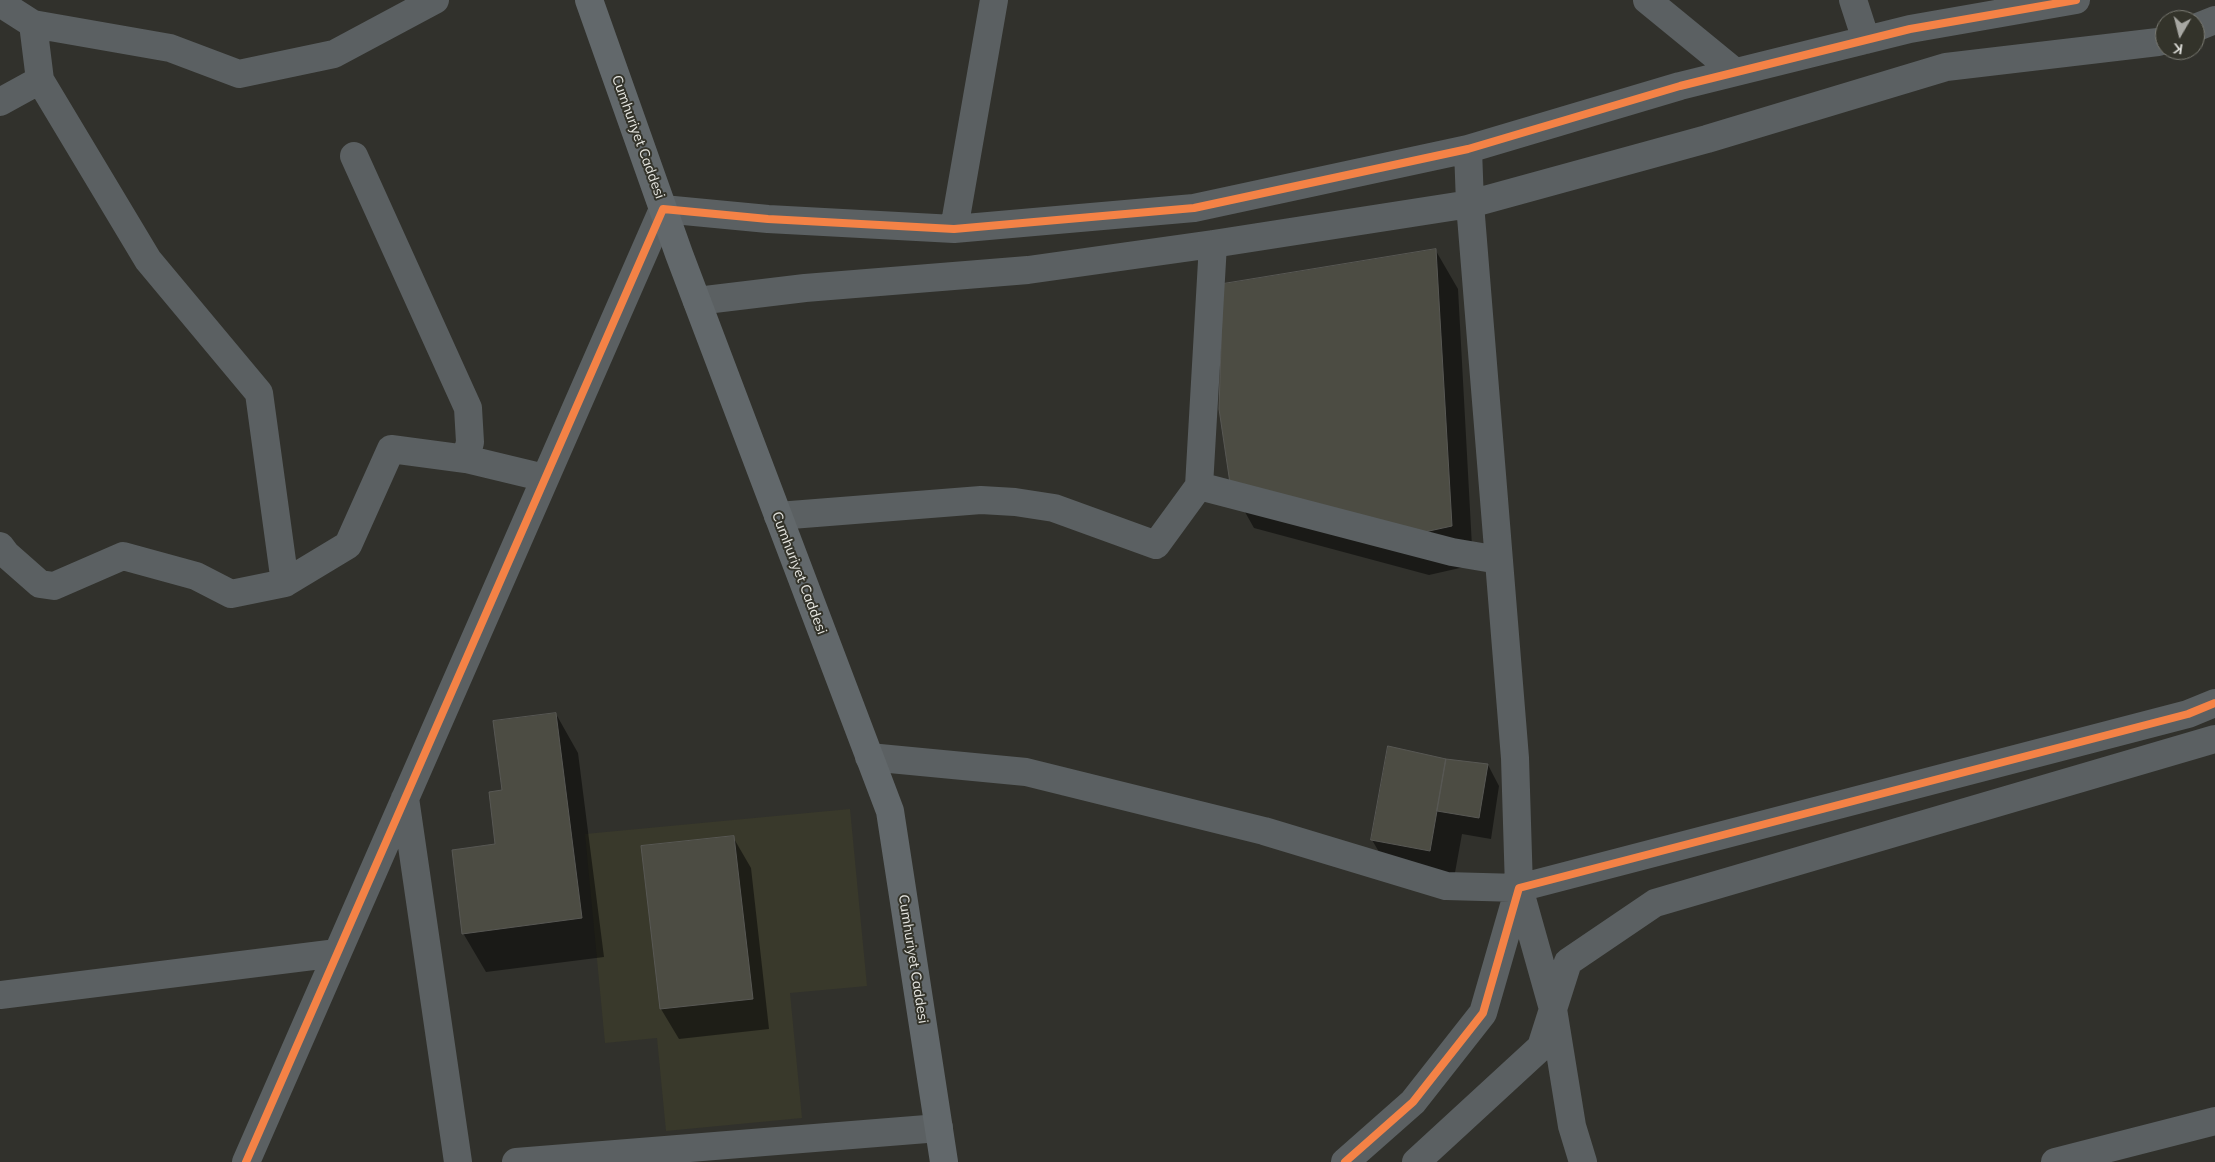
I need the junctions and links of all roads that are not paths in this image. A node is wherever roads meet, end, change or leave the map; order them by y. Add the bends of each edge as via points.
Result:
1 (435, 0) edge
2 (589, 0) edge
3 (994, 0) edge
4 (1647, 0) edge
5 (1853, 0) edge
6 (2076, 0) edge
7 (0, 3) edge
8 (33, 24) junction
9 (1866, 40) junction
10 (2155, 42) edge
11 (1735, 72) junction
12 (40, 80) junction
13 (0, 102) edge
14 (1468, 149) junction
15 (354, 156) dead end
16 (1470, 204) junction
17 (663, 209) junction
18 (954, 229) junction
19 (1213, 244) junction
20 (697, 301) junction
21 (466, 459) junction
22 (545, 478) junction
23 (1199, 486) junction
24 (778, 516) junction
25 (0, 546) edge
26 (1499, 560) junction
27 (285, 583) junction
28 (2215, 703) edge
29 (2215, 739) edge
30 (869, 757) junction
31 (405, 798) junction
32 (1519, 888) junction
33 (337, 953) junction
34 (0, 995) edge
35 (1553, 1009) junction
36 (2215, 1121) edge
37 (939, 1128) junction
38 (246, 1162) edge
39 (458, 1162) edge
40 (516, 1162) edge
41 (944, 1162) edge
42 (1345, 1162) edge
43 (1416, 1162) edge
44 (1583, 1162) edge
45 (2055, 1162) edge

1 - 8 street via 334,54 239,74 170,48
2 - 17 main road, Cumhuriyet Caddesi
3 - 18 street
4 - 11 street
5 - 9 street
6 - 9 street via 1910,29
7 - 8 street
8 - 12 street
9 - 11 street
10 - 16 street via 1946,67 1707,139
11 - 14 street
12 - 13 street
12 - 27 street via 148,260 259,393
14 - 16 street
14 - 18 street via 1194,208
15 - 21 street via 468,408 470,442
16 - 19 street
16 - 26 street
17 - 18 street via 768,219
17 - 20 main road, Cumhuriyet Caddesi
17 - 22 street
19 - 20 street via 1028,270 805,288
19 - 23 street
20 - 24 main road, Cumhuriyet Caddesi
21 - 22 street
21 - 27 street via 391,449 348,545
22 - 31 street
23 - 24 street via 1156,545 1054,508 1016,502 981,500
23 - 26 street via 1452,552
24 - 30 main road, Cumhuriyet Caddesi
25 - 27 street via 40,584 54,586 123,556 196,576 231,594
26 - 32 street via 1515,758
28 - 32 street via 2188,714
29 - 35 street via 1655,903 1568,962
30 - 32 street via 1026,772 1264,830 1446,886
30 - 37 main road, Cumhuriyet Caddesi via 890,811
31 - 33 street
31 - 39 street
32 - 35 street
32 - 42 street via 1483,1013 1413,1102
33 - 34 street
33 - 38 street
35 - 43 street via 1541,1047
35 - 44 street via 1572,1126
36 - 45 street
37 - 40 street
37 - 41 main road, Cumhuriyet Caddesi

